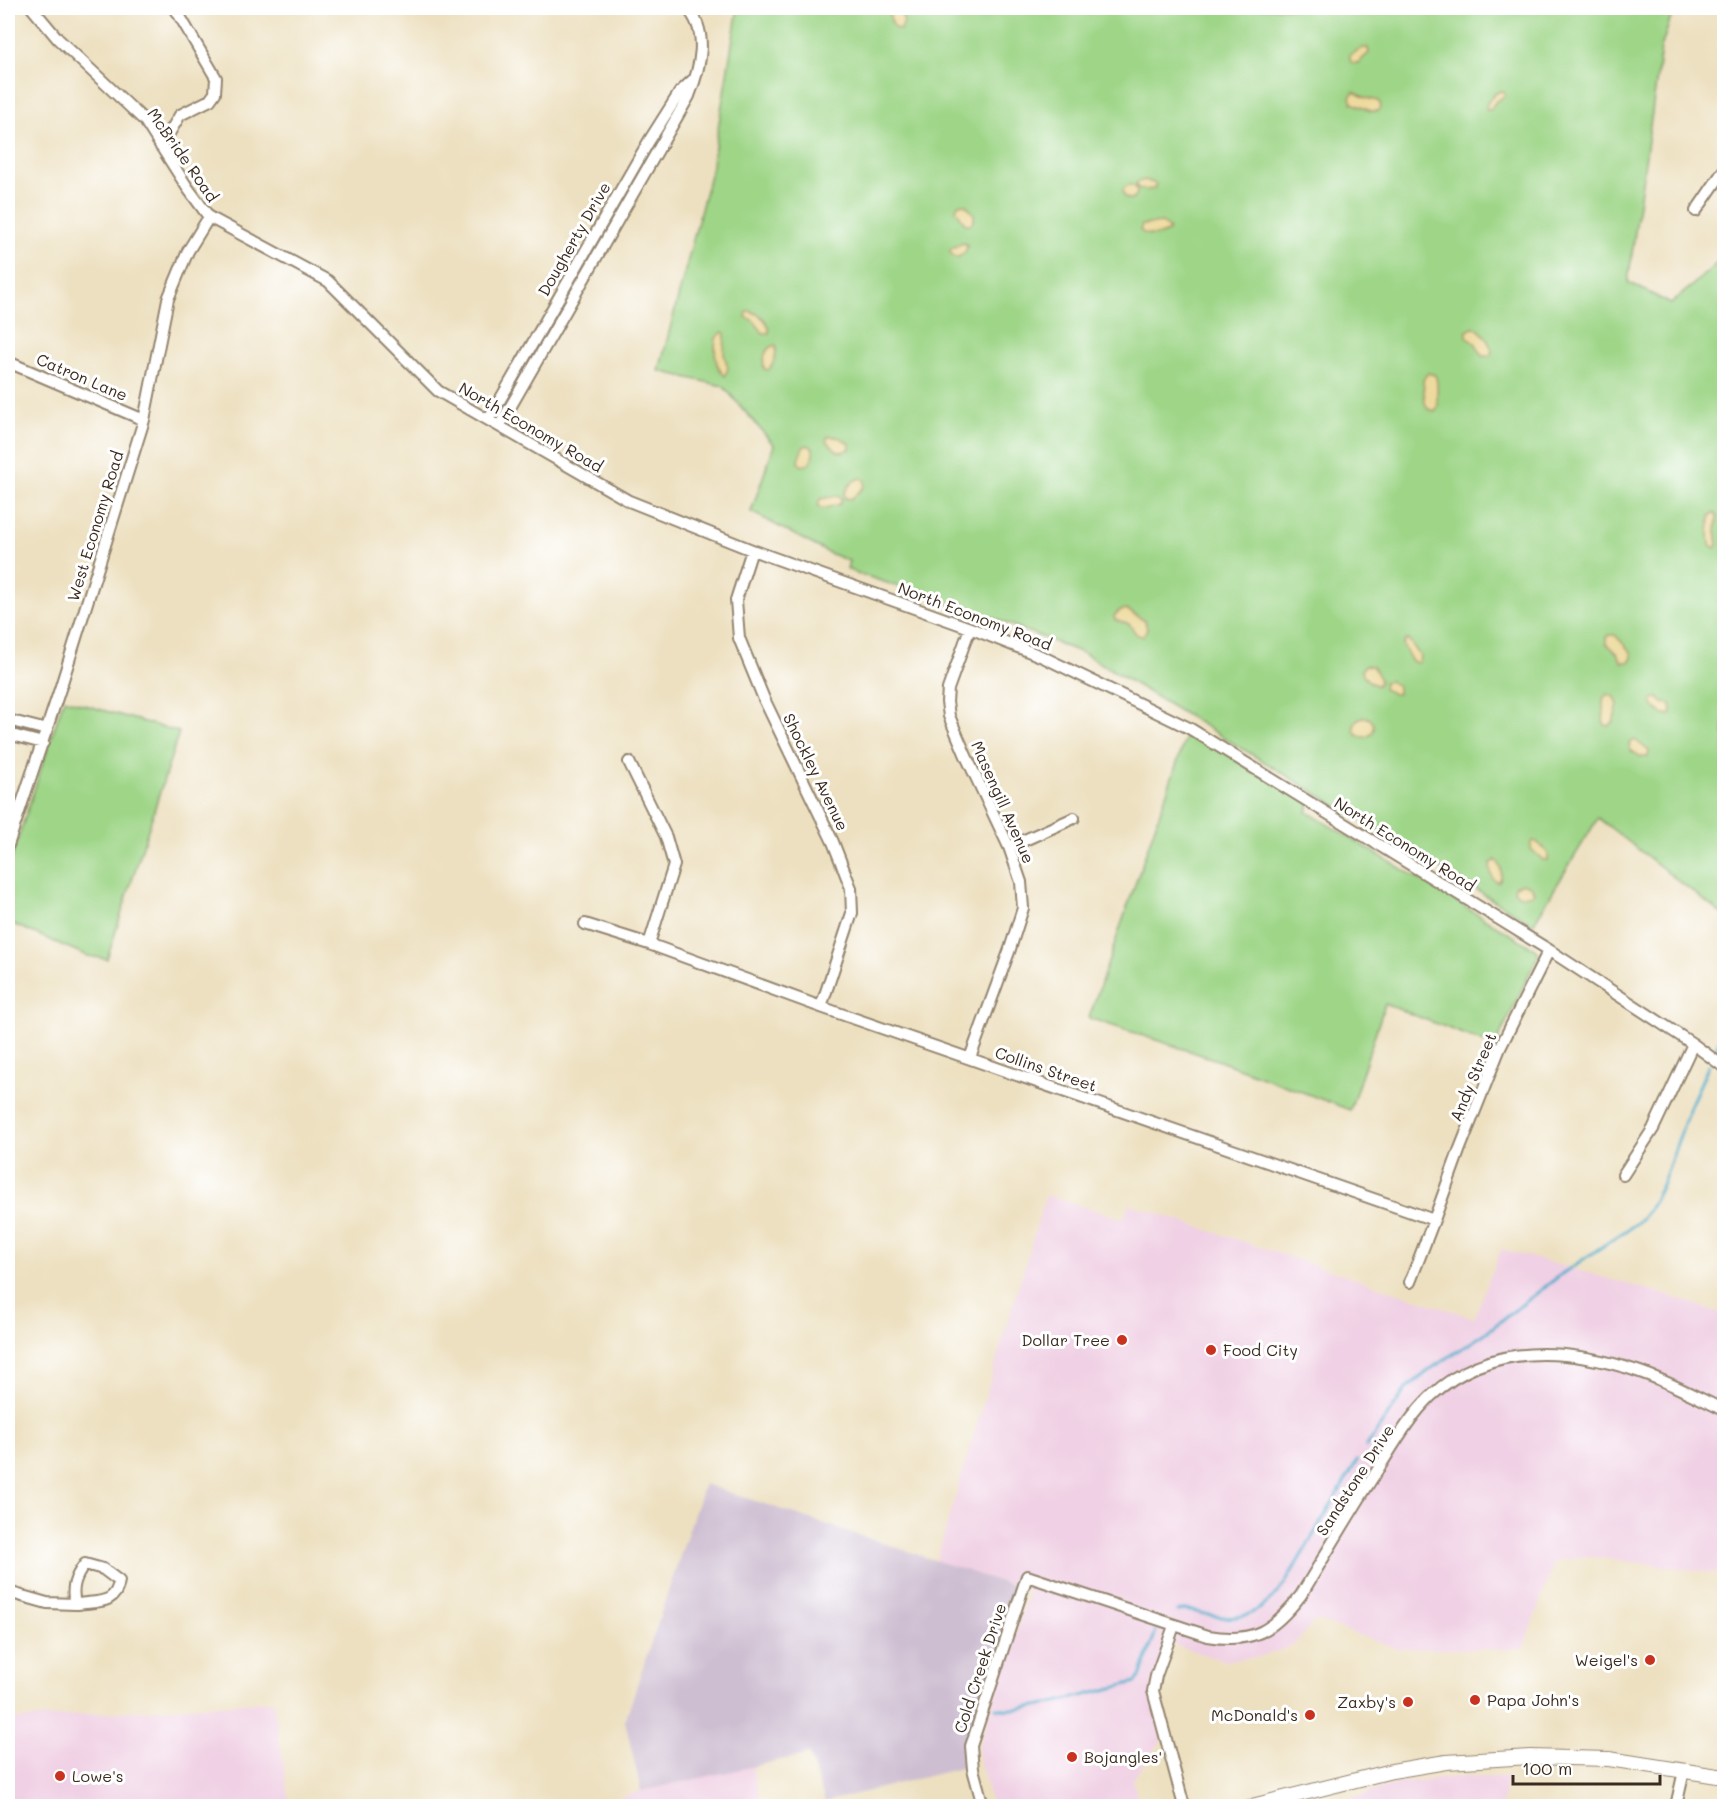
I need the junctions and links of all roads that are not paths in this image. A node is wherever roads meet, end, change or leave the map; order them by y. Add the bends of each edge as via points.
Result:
1 (32, 8) edge
2 (175, 8) edge
3 (687, 8) edge
4 (693, 80) junction
5 (161, 147) junction
6 (1725, 170) edge
7 (1696, 211) dead end
8 (209, 217) junction
9 (561, 292) junction
10 (573, 298) junction
11 (8, 362) edge
12 (144, 420) junction
13 (495, 422) junction
14 (752, 550) junction
15 (970, 628) junction
16 (8, 720) edge
17 (47, 730) junction
18 (8, 734) edge
19 (43, 743) junction
20 (629, 762) dead end
21 (1074, 818) dead end
22 (8, 845) edge
23 (1010, 847) junction
24 (585, 924) dead end
25 (649, 944) junction
26 (1549, 950) junction
27 (821, 1007) junction
28 (1693, 1044) junction
29 (969, 1058) junction
30 (1725, 1067) edge
31 (1623, 1175) dead end
32 (1434, 1220) junction
33 (1410, 1282) dead end
34 (1725, 1410) edge
35 (1027, 1576) joint
36 (8, 1592) edge
37 (75, 1604) junction
38 (1174, 1626) junction
39 (1684, 1771) junction
40 (1718, 1776) edge
41 (1725, 1783) edge
42 (983, 1806) edge
43 (1184, 1806) edge
44 (1252, 1806) edge
45 (1676, 1806) edge

1 - 5 street, McBride Road via 58,39 145,121
2 - 5 street via 216,78 215,93 180,115
3 - 4 street, Dougherty Drive via 700,27 701,51
4 - 9 street, Dougherty Drive via 665,115
4 - 10 street, Dougherty Drive via 689,96
5 - 8 street, McBride Road
6 - 7 street
8 - 12 street, West Economy Road via 188,251 168,299
8 - 13 street, North Economy Road via 328,281 438,391
9 - 10 street
9 - 13 street, Dougherty Drive
10 - 13 street, Dougherty Drive
11 - 12 street, Catron Lane
12 - 17 street, West Economy Road
13 - 14 street, North Economy Road via 629,501
14 - 15 street, North Economy Road
14 - 27 street, Shockley Avenue via 736,600 739,638 851,888 852,913
15 - 23 street, Masengill Avenue via 947,702 970,767
15 - 26 street, North Economy Road via 1043,657 1189,728
16 - 17 street
17 - 19 street, West Economy Road
18 - 19 street
19 - 22 street, West Economy Road
20 - 25 street via 666,837 674,865
21 - 23 street
23 - 29 street, Masengill Avenue via 1021,882 1023,908
24 - 25 street, Collins Street
25 - 27 street, Collins Street
26 - 28 street, North Economy Road
26 - 32 street, Andy Street via 1500,1048
27 - 29 street, Collins Street
28 - 30 street, North Economy Road
28 - 31 street via 1653,1129
29 - 32 street, Collins Street
32 - 33 street
34 - 38 street, Sandstone Drive via 1663,1380 1578,1356 1512,1355 1480,1365 1450,1382 1413,1417 1301,1595 1277,1623 1241,1638 1208,1636
35 - 38 street, Sandstone Drive
35 - 42 street, Cold Creek Drive via 971,1746
36 - 37 street via 47,1603
37 - 37 street via 111,1599 118,1592 119,1581 103,1569 85,1564 72,1591
38 - 43 street via 1153,1691
39 - 40 main road
39 - 44 main road via 1609,1759 1530,1757 1446,1762 1392,1771
39 - 45 street
40 - 41 main road

